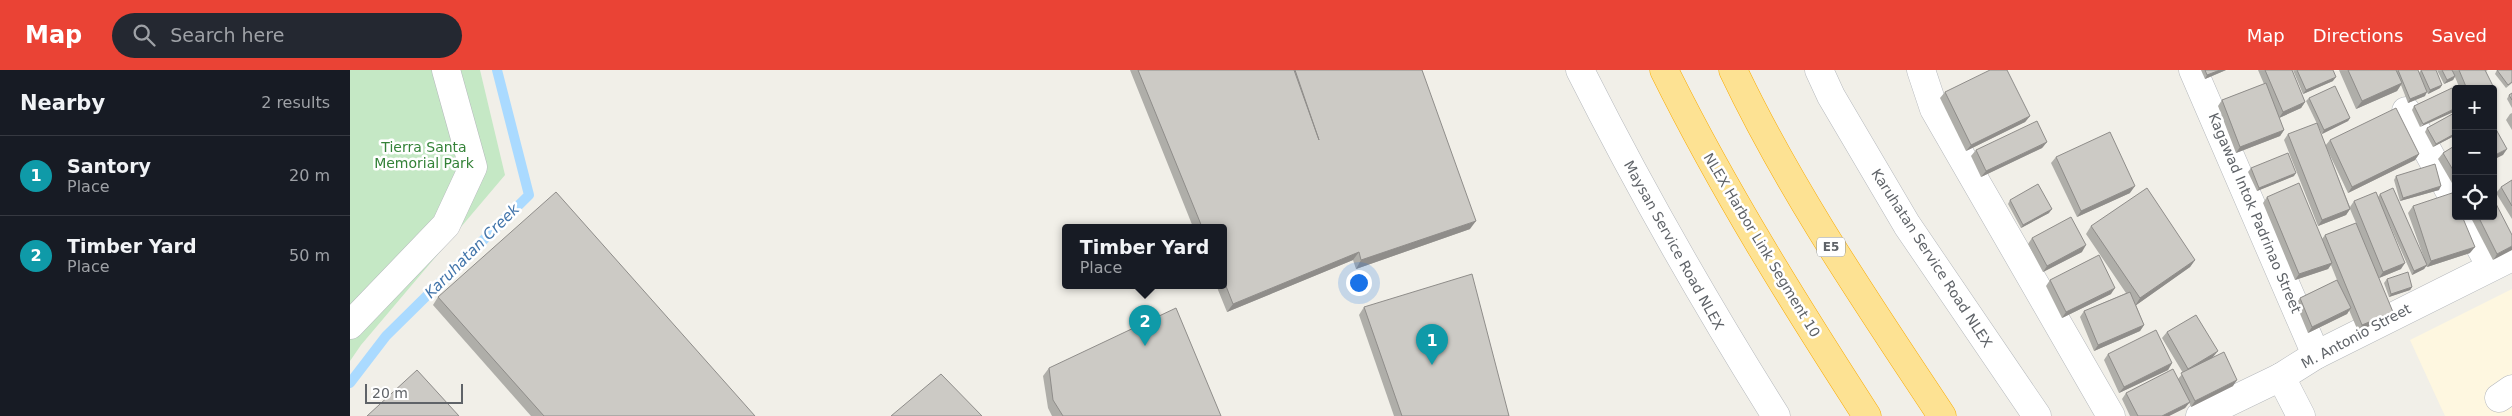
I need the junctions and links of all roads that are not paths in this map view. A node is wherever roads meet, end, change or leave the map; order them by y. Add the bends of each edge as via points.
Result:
1 (446, 70) edge
2 (1580, 70) edge
3 (1664, 70) edge
4 (1733, 70) edge
5 (1819, 70) edge
6 (1921, 70) edge
7 (2193, 70) edge
8 (2406, 111) dead end
9 (2452, 196) edge
10 (2466, 220) edge
11 (2501, 262) edge
12 (350, 325) edge
13 (2316, 355) junction
14 (2281, 377) junction
15 (1776, 416) edge
16 (1867, 416) edge
17 (1942, 416) edge
18 (2037, 416) edge
19 (2111, 416) edge
20 (2200, 416) edge
21 (2300, 416) edge

1 - 12 street via 473,167 446,225
2 - 15 street, Maysan Service Road NLEX via 1627,164 1710,312
3 - 16 highway, NLEX Harbor Link Segment 10 via 1777,277
4 - 17 highway, E5 via 1830,246
5 - 18 street, Karuhatan Service Road NLEX via 1907,225
6 - 19 street via 1934,109
7 - 13 street, Kagawad Intok Padrinao Street
8 - 9 street
10 - 11 street
11 - 13 street, M. Antonio Street
13 - 14 street, M. Antonio Street
14 - 20 street, M. Antonio Street
14 - 21 street

